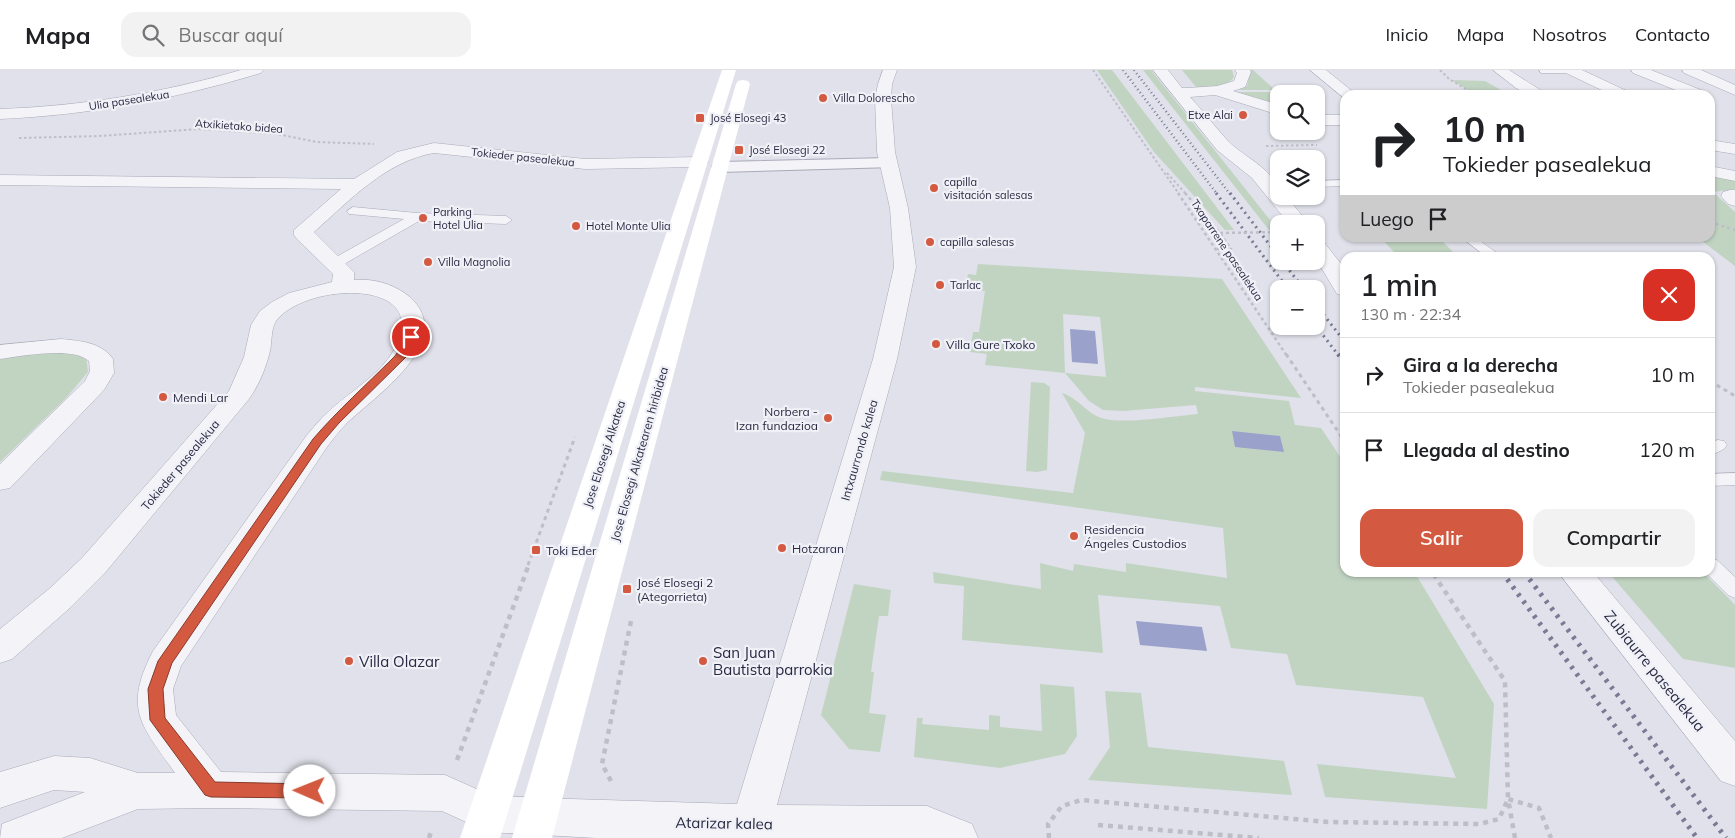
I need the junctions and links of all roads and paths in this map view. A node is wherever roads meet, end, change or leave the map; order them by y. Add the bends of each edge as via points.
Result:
1 (256, 70) edge
2 (729, 70) edge
3 (747, 70) edge
4 (890, 70) edge
5 (1093, 70) edge
6 (1160, 70) edge
7 (1242, 70) edge
8 (1317, 70) edge
9 (1440, 70) edge
10 (1500, 70) edge
11 (1546, 70) edge
12 (1561, 70) edge
13 (1571, 70) edge
14 (1638, 70) edge
15 (1689, 70) edge
16 (1343, 90) edge
17 (1468, 90) edge
18 (1529, 90) edge
19 (1613, 90) edge
20 (1688, 90) edge
21 (1179, 92) junction
22 (1220, 92) junction
23 (1735, 94) edge
24 (1715, 96) edge
25 (1270, 107) edge
26 (0, 114) edge
27 (1325, 120) edge
28 (1340, 120) edge
29 (17, 138) dead end
30 (1316, 145) dead end
31 (1262, 146) dead end
32 (1715, 146) edge
33 (417, 150) junction
34 (1735, 150) edge
35 (1157, 162) junction
36 (888, 163) junction
37 (709, 164) junction
38 (1715, 173) edge
39 (1735, 176) edge
40 (0, 180) edge
41 (1270, 182) edge
42 (1340, 183) edge
43 (358, 184) junction
44 (1325, 184) edge
45 (1735, 196) edge
46 (1735, 200) edge
47 (353, 211) dead end
48 (417, 217) junction
49 (506, 220) dead end
50 (1715, 224) edge
51 (1735, 230) edge
52 (1270, 232) edge
53 (1220, 233) junction
54 (1474, 242) edge
55 (1216, 249) junction
56 (1489, 252) edge
57 (1325, 257) edge
58 (338, 275) junction
59 (1340, 279) edge
60 (0, 352) edge
61 (1715, 384) edge
62 (1735, 396) edge
63 (1340, 435) edge
64 (1735, 479) edge
65 (1715, 480) edge
66 (0, 481) edge
67 (1715, 570) edge
68 (1435, 577) edge
69 (1578, 577) edge
70 (1735, 590) edge
71 (0, 649) edge
72 (1735, 769) edge
73 (0, 790) edge
74 (211, 790) junction
75 (138, 791) junction
76 (1508, 799) junction
77 (753, 823) junction
78 (484, 825) edge
79 (1098, 825) dead end
80 (535, 828) edge
81 (16, 838) edge
82 (958, 838) edge
83 (1049, 838) edge
84 (1259, 838) edge
85 (1515, 838) edge
86 (1551, 838) edge

1 - 26 street, Ulia pasealekua via 187,90 136,100
2 - 37 main road, Jose Elosegi Alkatea
3 - 37 main road, Jose Elosegi Alkatearen hiribidea
4 - 36 street, Intxaurrondo kalea via 883,98
5 - 35 path, Txaparrene pasealekua
6 - 21 street
7 - 22 street via 1240,84
8 - 16 street
9 - 17 path
10 - 18 street
11 - 12 street
13 - 19 street
14 - 20 street
15 - 23 street
21 - 22 street
21 - 41 street via 1223,146
22 - 25 street
23 - 24 street
27 - 28 street
29 - 33 path, Atxikietako bidea via 199,129 277,134 316,142 392,145
30 - 31 path
32 - 34 street
33 - 37 street, Tokieder pasealekua via 444,148 585,164
33 - 43 street, Tokieder pasealekua via 398,156
35 - 53 path
35 - 55 path, Txaparrene pasealekua
36 - 37 street
36 - 77 street, Intxaurrondo kalea via 904,244 901,292 885,359 762,782
37 - 78 main road, Jose Elosegi Alkatea
37 - 80 main road, Jose Elosegi Alkatearen hiribidea
38 - 39 street
40 - 43 street
42 - 44 lane
43 - 58 street, Tokieder pasealekua via 304,230 304,235
45 - 46 street via 1730,196
47 - 48 lane
48 - 49 lane
48 - 58 lane
50 - 51 path
52 - 53 path, bridge
53 - 55 path via 1231,249
54 - 56 lane
55 - 63 path, Txaparrene pasealekua
57 - 59 street
58 - 71 street, Tokieder pasealekua via 314,293 284,304 267,317 252,369 240,394 94,566
58 - 74 street, Tokieder pasealekua via 386,290 403,300 413,316 411,337 402,355 317,441 165,661 156,689 158,720
60 - 66 street via 60,346 84,348 95,352 102,361 103,371 95,385
61 - 62 path
64 - 65 lane
67 - 70 lane
68 - 76 path via 1505,681
69 - 72 street, Zubiaurre pasealekua
73 - 75 street via 54,773 90,775
74 - 75 street
74 - 78 street via 445,793
75 - 81 street
76 - 83 path via 1499,820 1479,824 1328,822 1081,800 1062,806 1048,824
76 - 85 path
76 - 86 path via 1539,808
77 - 80 street, Atarizar kalea
77 - 82 street, Atarizar kalea via 927,825
78 - 80 street, Atarizar kalea
79 - 84 path

